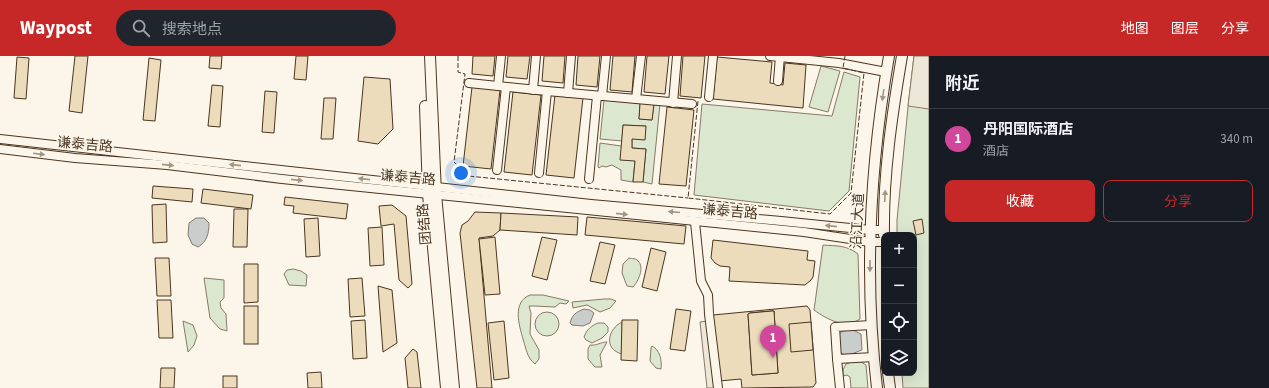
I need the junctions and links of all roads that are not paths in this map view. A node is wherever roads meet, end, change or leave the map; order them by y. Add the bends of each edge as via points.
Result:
1 (424, 56) edge
2 (430, 56) edge
3 (501, 56) edge
4 (536, 56) edge
5 (571, 56) edge
6 (606, 56) edge
7 (641, 56) edge
8 (677, 56) edge
9 (713, 56) edge
10 (770, 56) edge
11 (780, 56) edge
12 (889, 56) edge
13 (902, 56) edge
14 (886, 72) junction
15 (778, 81) dead end
16 (469, 83) dead end
17 (502, 87) junction
18 (533, 90) junction
19 (547, 91) junction
20 (568, 93) junction
21 (599, 96) junction
22 (709, 97) dead end
23 (636, 99) junction
24 (673, 103) junction
25 (692, 104) dead end
26 (0, 139) edge
27 (0, 149) edge
28 (497, 170) dead end
29 (539, 173) dead end
30 (589, 179) dead end
31 (432, 190) junction
32 (695, 222) junction
33 (870, 230) junction
34 (884, 232) edge
35 (870, 242) junction
36 (881, 242) edge
37 (872, 325) junction
38 (874, 357) junction
39 (837, 359) junction
40 (888, 376) edge
41 (446, 388) edge
42 (454, 388) edge
43 (718, 388) edge
44 (840, 388) edge
45 (877, 388) edge
46 (890, 388) edge

1 - 31 main road, 团结路
2 - 31 main road, 团结路
3 - 17 street
4 - 18 street
5 - 20 street
6 - 21 street
7 - 23 street
8 - 24 street
9 - 22 street
10 - 11 street
11 - 14 street
11 - 15 street
12 - 14 main road, 沿江大道
34 -> 13 main road, 沿江大道 via 888,154
14 -> 33 main road, 沿江大道 via 877,131
16 - 17 street
17 - 18 street
17 - 28 street
18 - 19 street
19 - 20 street
19 - 29 street
20 - 21 street
21 - 23 street
21 - 30 street
23 - 24 street
24 - 25 street
31 -> 26 street, 谦泰吉路
27 -> 31 street, 谦泰吉路 via 282,179
31 -> 32 street, 谦泰吉路
33 -> 31 street, 谦泰吉路
31 - 41 main road, 团结路
31 - 42 main road, 团结路
32 - 35 street, 谦泰吉路 via 804,232
32 - 43 street via 701,281 708,295
33 - 34 street, 谦泰吉路
33 - 35 main road, 沿江大道
35 - 36 street, 谦泰吉路
35 -> 37 main road, 沿江大道
37 - 38 main road, 沿江大道
37 - 39 street via 835,327
38 - 39 street
38 - 45 main road, 沿江大道
39 - 44 street
40 - 46 main road

